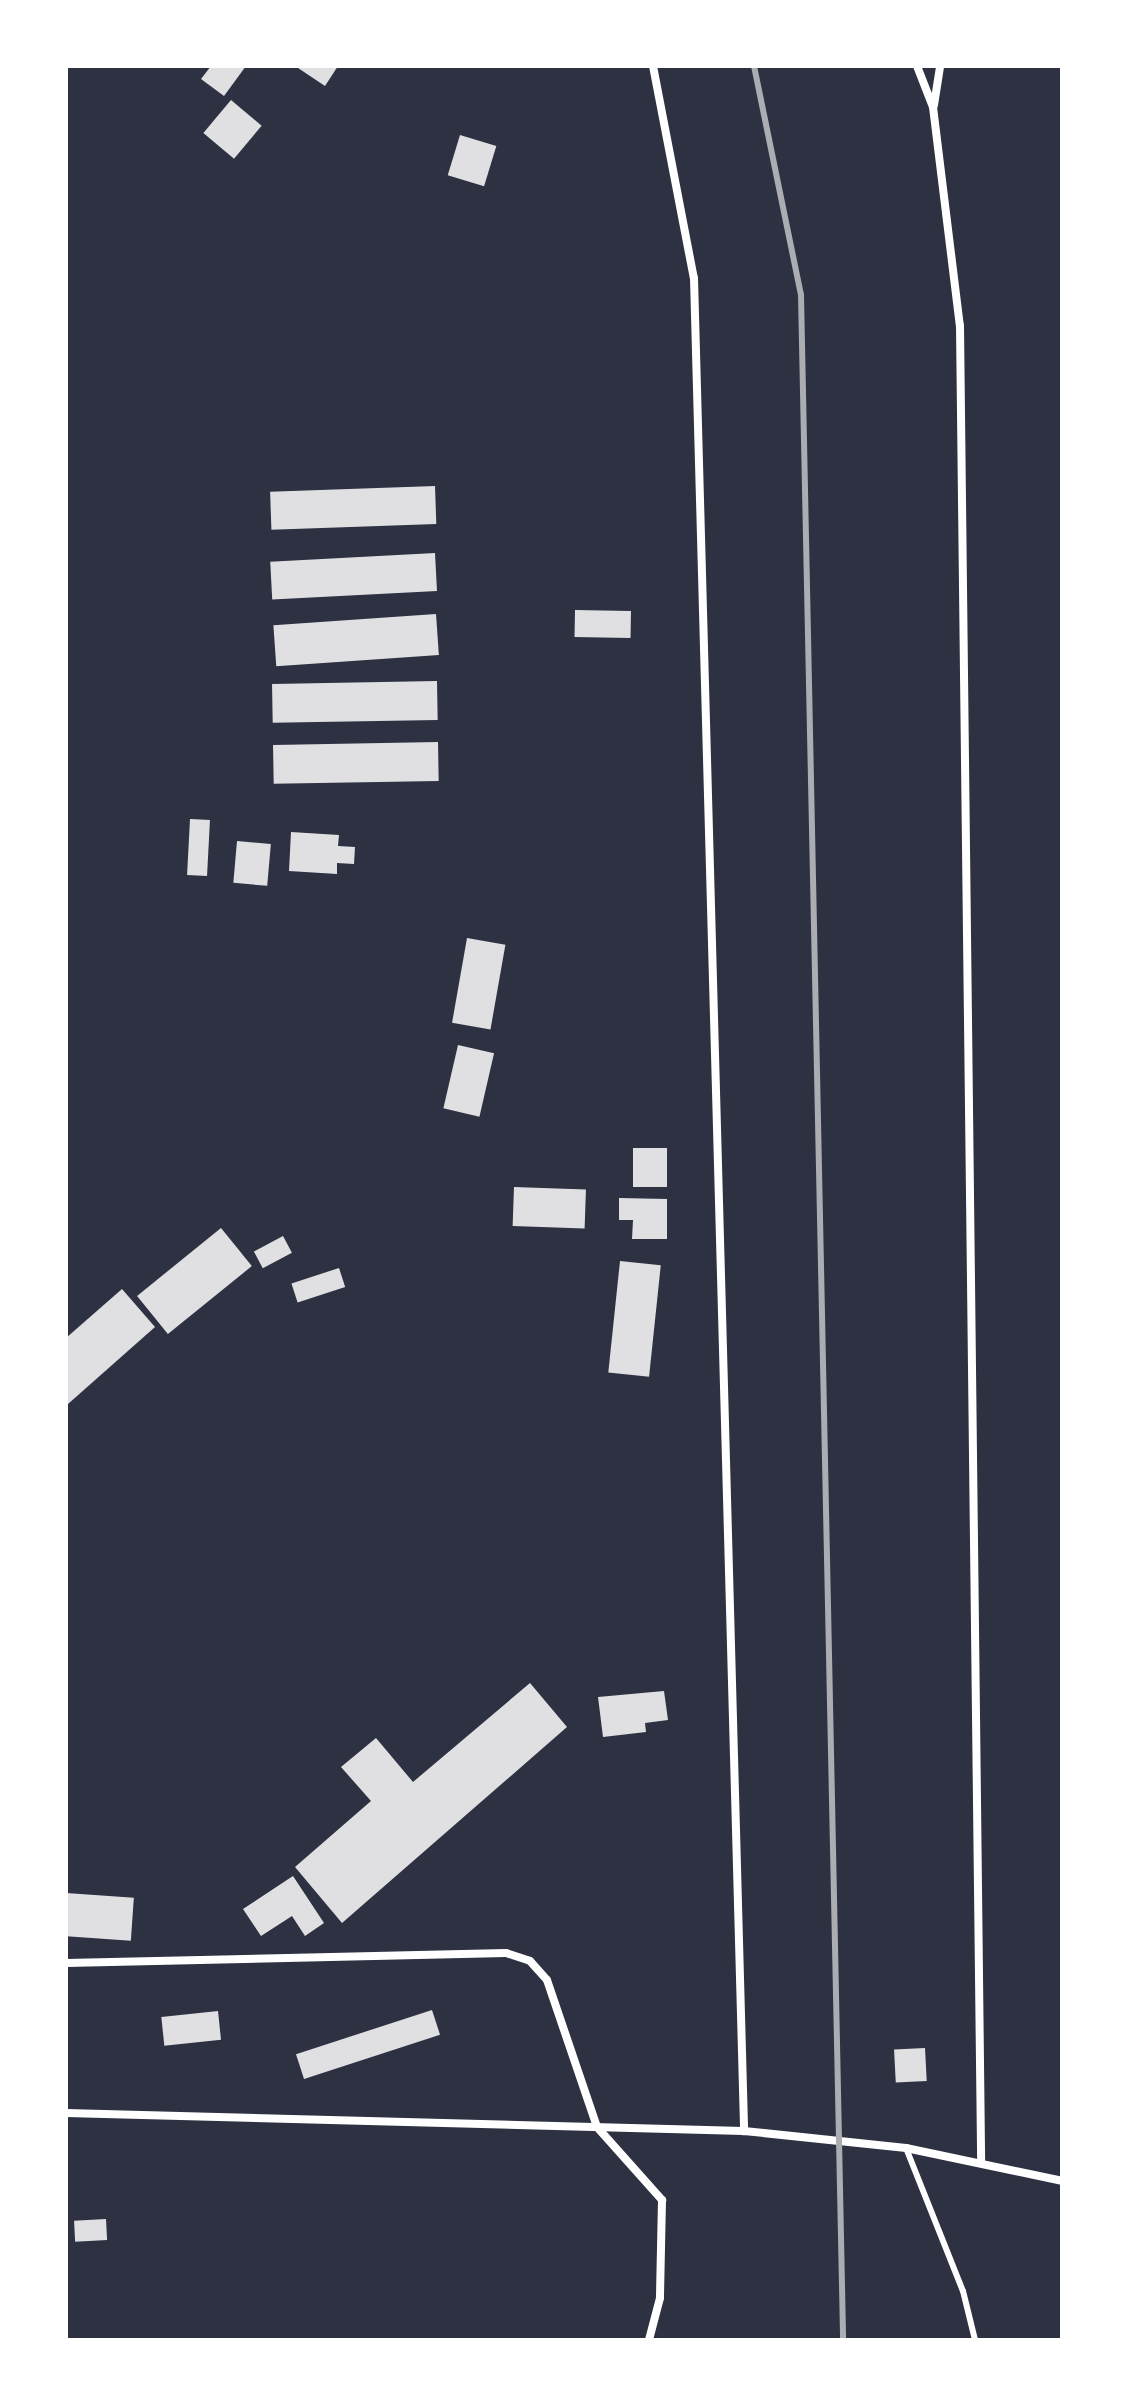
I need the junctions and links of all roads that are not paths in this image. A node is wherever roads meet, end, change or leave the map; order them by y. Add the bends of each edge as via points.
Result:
1 (653, 66) edge
2 (917, 66) edge
3 (940, 66) edge
4 (933, 107) junction
5 (66, 1963) edge
6 (66, 2113) edge
7 (597, 2127) junction
8 (744, 2131) junction
9 (906, 2148) junction
10 (981, 2162) junction
11 (1059, 2182) edge
12 (649, 2340) edge
13 (975, 2340) edge

1 - 8 street via 694,278
2 - 4 street
3 - 4 street
4 - 10 street via 960,326
5 - 7 street via 506,1953 530,1961 547,1980
6 - 7 street
7 - 8 street
7 - 12 street via 662,2200 660,2298
8 - 9 street
9 - 10 street
9 - 13 lane via 963,2291
10 - 11 street

